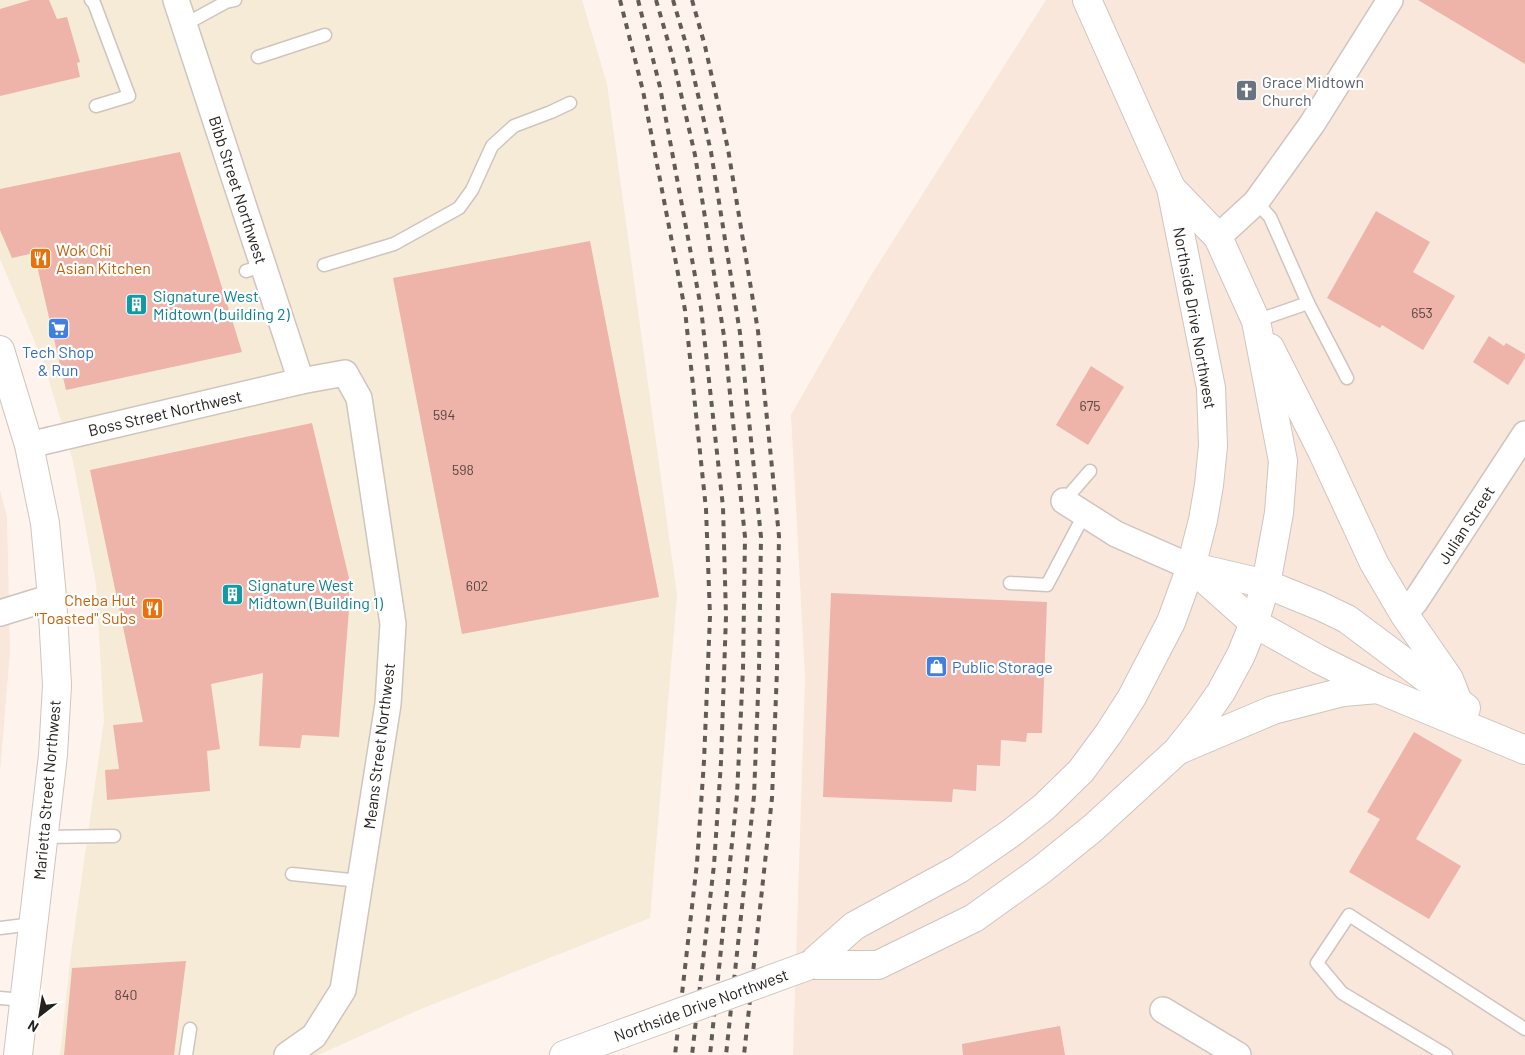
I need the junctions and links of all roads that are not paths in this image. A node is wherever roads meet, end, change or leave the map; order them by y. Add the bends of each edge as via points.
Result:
1 (91, 0) edge
2 (176, 0) edge
3 (236, 0) edge
4 (1087, 0) edge
5 (1390, 0) edge
6 (184, 25) junction
7 (325, 35) dead end
8 (258, 57) dead end
9 (570, 102) dead end
10 (96, 106) dead end
11 (1171, 188) junction
12 (1256, 202) junction
13 (1218, 237) junction
14 (324, 265) dead end
15 (1308, 303) junction
16 (1256, 321) junction
17 (0, 350) edge
18 (1347, 378) dead end
19 (301, 381) junction
20 (1525, 434) edge
21 (29, 445) junction
22 (1090, 471) dead end
23 (1064, 501) joint
24 (1084, 515) junction
25 (1191, 567) junction
26 (1010, 583) dead end
27 (1266, 584) junction
28 (52, 597) junction
29 (0, 613) edge
30 (1404, 614) junction
31 (1254, 623) junction
32 (1378, 689) junction
33 (1458, 702) junction
34 (1518, 747) edge
35 (1177, 751) junction
36 (114, 836) dead end
37 (44, 837) junction
38 (292, 874) dead end
39 (360, 881) junction
40 (33, 924) junction
41 (0, 928) edge
42 (810, 966) junction
43 (12, 999) edge
44 (1163, 1010) dead end
45 (190, 1029) dead end
46 (1525, 1029) edge
47 (18, 1055) edge
48 (186, 1055) edge
49 (287, 1055) edge
50 (564, 1055) edge
51 (1238, 1055) edge
52 (1446, 1055) edge

1 - 10 lane via 129,96
2 - 6 street, Bibb Street Northwest
3 - 6 lane via 226,2
4 - 11 main road, Northside Drive Northwest
5 - 12 street via 1312,124
6 - 19 street, Bibb Street Northwest via 255,269
7 - 8 lane
9 - 14 lane via 514,126 492,146 472,190 459,208 394,244
11 - 13 main road, Northside Drive Northwest
11 - 25 main road, Northside Drive Northwest via 1211,388 1213,413 1209,485
12 - 13 street
12 - 15 lane via 1270,218
13 - 16 main road, Northside Drive Northwest
15 - 16 lane
15 - 18 lane
16 - 27 main road, Northside Drive Northwest via 1283,461 1279,513
16 - 30 main road via 1322,451 1374,564
17 - 21 main road, Marietta Street Northwest
19 - 21 street, Boss Street Northwest
19 - 39 street, Means Street Northwest via 344,373 359,398 393,624 388,704
20 - 30 street, Julian Street via 1416,602
21 - 28 main road, Marietta Street Northwest via 44,523
22 - 23 lane
23 - 24 street
24 - 25 street via 1116,534
24 - 26 lane via 1047,585
25 - 27 main road
25 - 31 main road
25 - 42 main road, Northside Drive Northwest via 1171,622 1132,697 1081,770 1011,834 959,869 854,926
27 - 31 main road, Northside Drive Northwest
27 - 33 main road via 1347,619
28 - 29 street
28 - 37 main road, Marietta Street Northwest via 56,685 53,756
30 - 33 main road via 1449,679
31 - 32 main road
31 - 35 main road, Northside Drive Northwest via 1221,692
32 - 34 main road
32 - 35 main road via 1343,692 1273,710
33 - 34 main road
35 - 42 main road, Northside Drive Northwest via 1093,828 974,918 878,965
36 - 37 lane
37 - 40 main road, Marietta Street Northwest
38 - 39 lane
39 - 49 street, Means Street Northwest via 344,990 314,1036
40 - 41 lane
40 - 43 main road, Marietta Street Northwest
42 - 50 main road, Northside Drive Northwest, bridge
43 - 47 main road, Marietta Street Northwest
44 - 51 street
45 - 48 lane
46 - 52 lane via 1350,915 1318,963 1342,993

